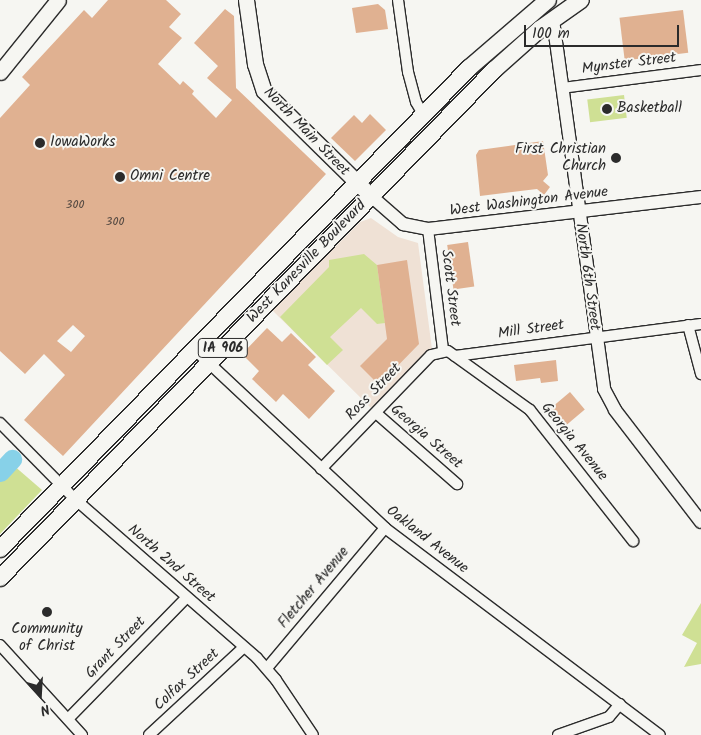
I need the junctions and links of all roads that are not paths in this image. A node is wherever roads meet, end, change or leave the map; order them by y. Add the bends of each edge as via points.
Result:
1 (58, 0) edge
2 (246, 0) edge
3 (398, 0) edge
4 (549, 0) edge
5 (581, 0) edge
6 (553, 20) junction
7 (701, 70) edge
8 (0, 72) edge
9 (562, 88) junction
10 (423, 114) junction
11 (357, 183) junction
12 (371, 196) junction
13 (701, 197) edge
14 (578, 213) junction
15 (428, 229) junction
16 (701, 324) edge
17 (688, 325) junction
18 (596, 336) junction
19 (194, 349) junction
20 (443, 350) junction
21 (455, 356) junction
22 (209, 363) junction
23 (701, 374) edge
24 (376, 413) junction
25 (0, 424) edge
26 (321, 469) junction
27 (457, 484) dead end
28 (63, 485) junction
29 (76, 500) junction
30 (701, 522) edge
31 (385, 528) junction
32 (633, 542) dead end
33 (0, 549) edge
34 (0, 578) edge
35 (186, 598) junction
36 (0, 645) edge
37 (244, 647) junction
38 (267, 668) junction
39 (620, 704) junction
40 (68, 719) junction
41 (82, 735) edge
42 (149, 735) edge
43 (313, 735) edge
44 (558, 735) edge
45 (660, 735) edge

1 - 8 main road
2 - 11 main road, North Main Street via 255,64 264,91
3 - 10 street via 408,72 416,102
4 - 6 main road, North 6th Street
4 - 10 main road, West Kanesville Boulevard / IA 906 via 499,38
5 - 6 main road, West Kanesville Boulevard / IA 906
6 - 9 street, North 6th Street
6 - 12 main road, West Kanesville Boulevard / IA 906 via 494,70
7 - 9 street, Mynster Street
9 - 14 street, North 6th Street
10 - 11 main road, West Kanesville Boulevard / IA 906
11 - 12 main road, North Main Street
11 - 19 main road, West Kanesville Boulevard / IA 906
12 - 15 street, West Washington Avenue via 403,224
12 - 22 main road, West Kanesville Boulevard / IA 906
13 - 14 street, West Washington Avenue
14 - 15 street, West Washington Avenue
14 - 18 street, North 6th Street
15 - 20 street, Scott Street
16 - 17 street, Mill Street
17 - 18 street, Mill Street
17 - 23 street
18 - 21 street, Mill Street
18 - 30 street, North 6th Street via 607,398
19 - 22 street, Oakland Avenue
19 - 28 main road, West Kanesville Boulevard / IA 906
20 - 21 street
20 - 24 street, Ross Street via 431,355
21 - 32 street, Georgia Avenue via 530,410
22 - 26 street, Oakland Avenue
22 - 29 main road, West Kanesville Boulevard / IA 906
24 - 26 street, Ross Street
24 - 27 street, Georgia Street
25 - 28 street, North 2nd Street
26 - 31 street, Oakland Avenue
28 - 29 street, North 2nd Street
28 - 33 main road, West Kanesville Boulevard / IA 906
29 - 34 main road, West Kanesville Boulevard / IA 906
29 - 35 street, North 2nd Street
31 - 38 street, Fletcher Avenue
31 - 39 street, Oakland Avenue
35 - 37 street, North 2nd Street
35 - 40 street, Grant Street
36 - 40 street
37 - 38 street, North 2nd Street
37 - 42 street, Colfax Street
38 - 43 street, North 2nd Street
39 - 44 street via 609,717
39 - 45 street, Oakland Avenue
40 - 41 street

